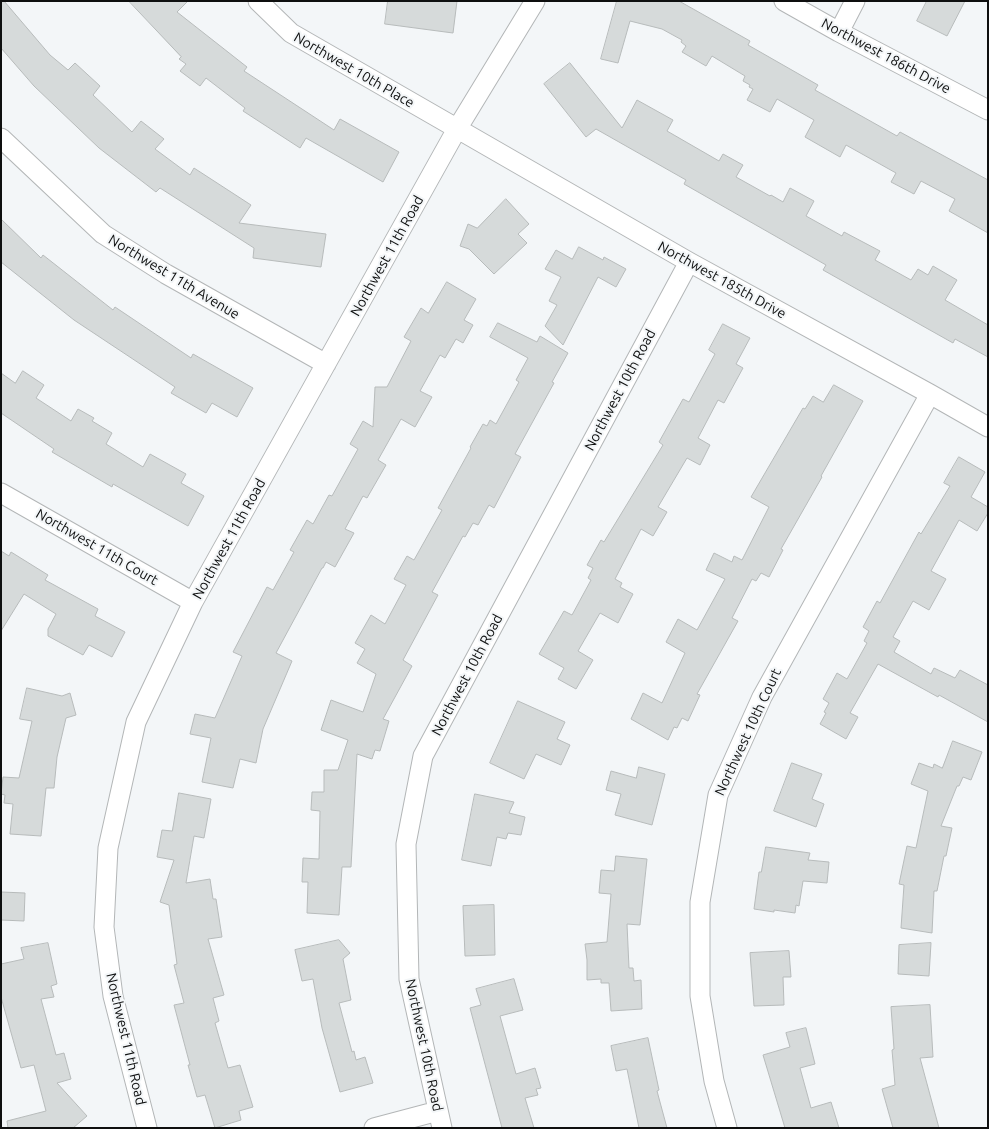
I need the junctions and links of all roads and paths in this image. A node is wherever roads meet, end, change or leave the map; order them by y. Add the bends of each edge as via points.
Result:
1 (258, 1) edge
2 (534, 1) edge
3 (784, 1) edge
4 (855, 1) edge
5 (839, 32) junction
6 (988, 110) edge
7 (457, 129) junction
8 (1, 138) edge
9 (689, 262) junction
10 (326, 364) junction
11 (930, 394) junction
12 (988, 428) edge
13 (1, 493) edge
14 (193, 602) junction
15 (440, 1119) edge
16 (147, 1128) edge
17 (374, 1128) edge
18 (727, 1128) edge

1 - 7 street, Northwest 10th Place via 291,33
2 - 7 street, Northwest 11th Road
3 - 5 street, Northwest 186th Drive
4 - 5 street
5 - 6 street, Northwest 186th Drive
7 - 9 street, Northwest 185th Drive
7 - 10 street, Northwest 11th Road
8 - 10 street, Northwest 11th Avenue via 103,234 166,274
9 - 11 street, Northwest 185th Drive
9 - 15 street, Northwest 10th Road via 423,756 406,844 409,979
10 - 14 street, Northwest 11th Road
11 - 12 street, Northwest 185th Drive
11 - 18 street, Northwest 10th Court via 762,697 718,795 700,902 700,996 714,1080
13 - 14 street, Northwest 11th Court
14 - 16 street, Northwest 11th Road via 136,722 108,848 104,927 113,996
15 - 17 street

